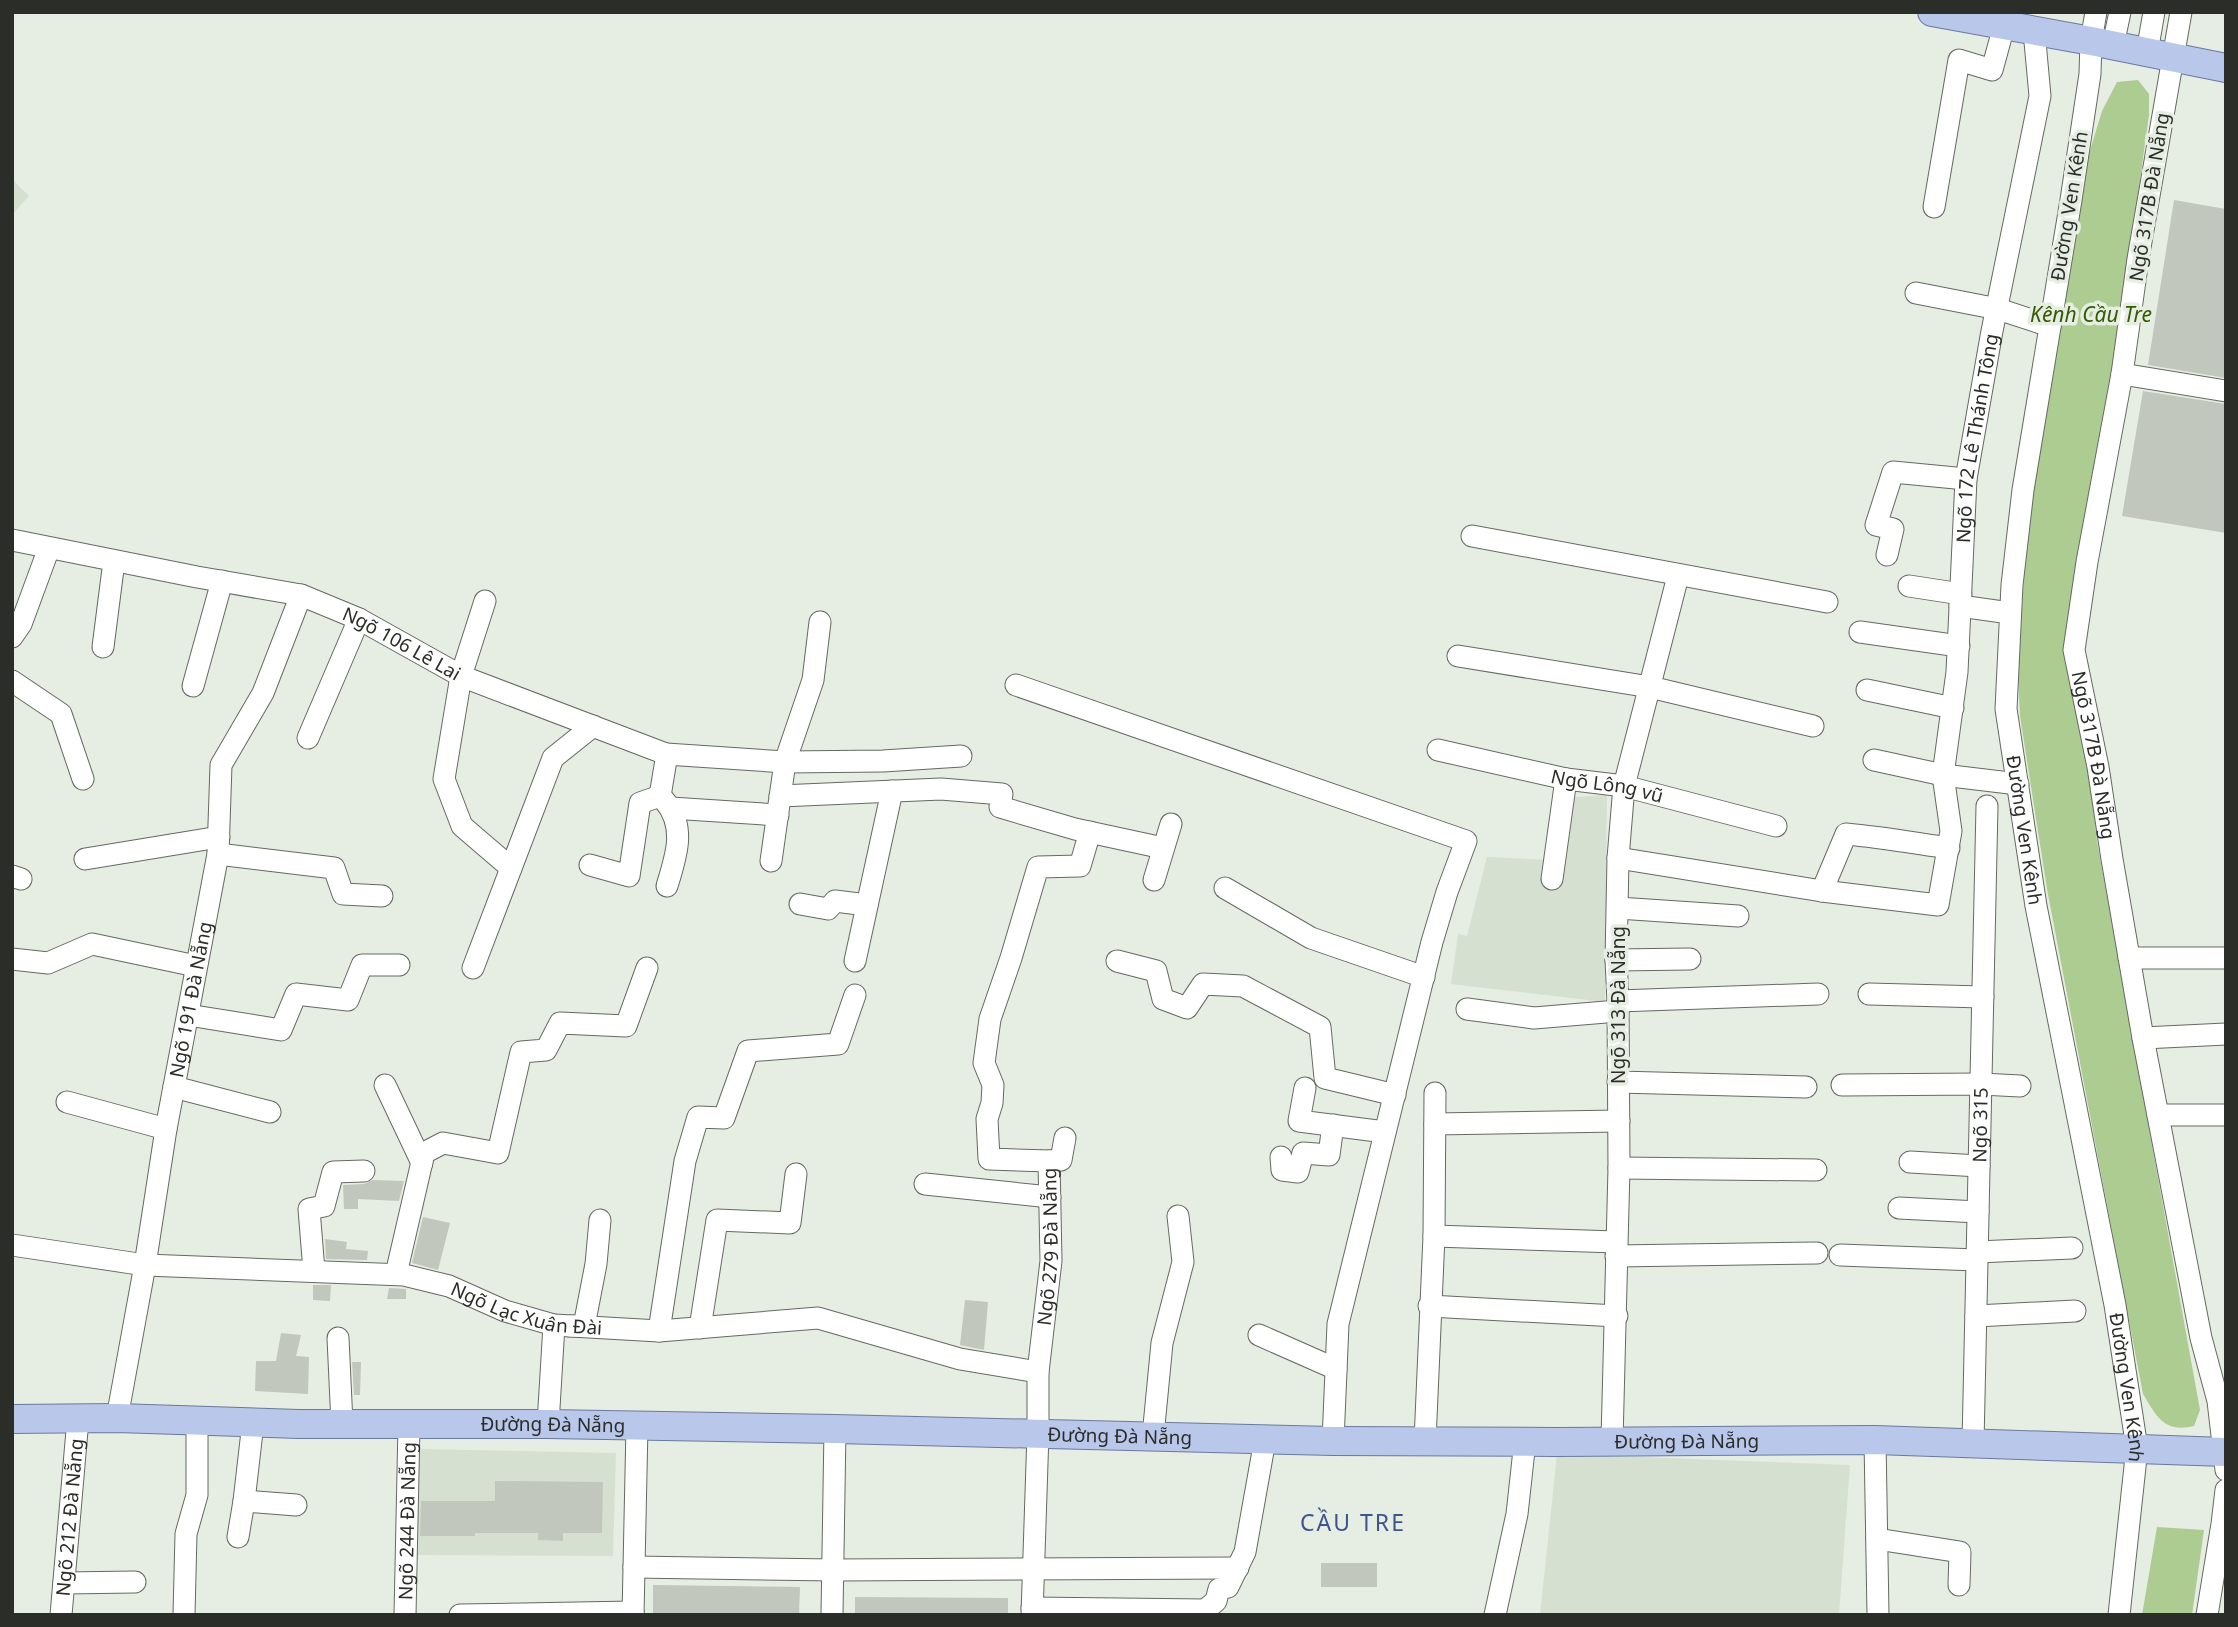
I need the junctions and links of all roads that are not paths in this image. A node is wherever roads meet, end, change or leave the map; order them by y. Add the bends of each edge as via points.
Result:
1 (1932, 12) edge
2 (2096, 12) edge
3 (2120, 12) edge
4 (2154, 12) edge
5 (2181, 12) edge
6 (2004, 26) junction
7 (2034, 32) junction
8 (2102, 43) junction
9 (2159, 55) junction
10 (2226, 68) edge
11 (1934, 207) dead end
12 (1916, 293) dead end
13 (1998, 310) junction
14 (2050, 326) junction
15 (2122, 374) junction
16 (2226, 391) edge
17 (1966, 479) junction
18 (1472, 536) dead end
19 (12, 540) edge
20 (49, 548) junction
21 (1888, 555) dead end
22 (114, 561) junction
23 (1678, 576) junction
24 (222, 581) junction
25 (1909, 586) dead end
26 (301, 595) junction
27 (1961, 600) junction
28 (485, 601) dead end
29 (1827, 602) dead end
30 (2010, 613) junction
31 (359, 619) junction
32 (820, 622) dead end
33 (1860, 632) dead end
34 (12, 637) edge
35 (1959, 646) junction
36 (103, 647) dead end
37 (1458, 656) dead end
38 (461, 676) junction
39 (12, 681) edge
40 (1016, 685) dead end
41 (193, 686) dead end
42 (1650, 687) junction
43 (1867, 690) dead end
44 (1953, 708) junction
45 (593, 726) junction
46 (1813, 726) dead end
47 (308, 738) dead end
48 (1438, 750) dead end
49 (667, 754) junction
50 (961, 756) dead end
51 (1874, 760) dead end
52 (785, 762) junction
53 (1943, 775) junction
54 (83, 779) dead end
55 (1566, 779) junction
56 (2018, 784) junction
57 (1624, 786) junction
58 (892, 791) junction
59 (666, 802) junction
60 (779, 806) junction
61 (1987, 806) dead end
62 (1171, 824) dead end
63 (1776, 826) dead end
64 (1090, 832) junction
65 (218, 846) junction
66 (1163, 848) junction
67 (1948, 848) junction
68 (1618, 858) junction
69 (85, 859) dead end
70 (771, 861) dead end
71 (590, 865) dead end
72 (512, 868) junction
73 (1552, 879) dead end
74 (1154, 880) dead end
75 (667, 886) dead end
76 (1224, 888) dead end
77 (1822, 891) junction
78 (382, 896) dead end
79 (800, 904) dead end
80 (867, 905) junction
81 (1618, 908) junction
82 (1738, 916) dead end
83 (2129, 958) junction
84 (2226, 958) edge
85 (12, 959) edge
86 (1690, 959) dead end
87 (1616, 960) junction
88 (855, 961) dead end
89 (1117, 961) dead end
90 (399, 965) dead end
91 (196, 966) junction
92 (473, 968) dead end
93 (647, 968) dead end
94 (1424, 977) junction
95 (1818, 993) dead end
96 (1869, 994) dead end
97 (855, 995) dead end
98 (1983, 997) junction
99 (1618, 1006) junction
100 (1467, 1009) dead end
101 (188, 1015) junction
102 (2226, 1034) edge
103 (2143, 1038) junction
104 (1618, 1082) junction
105 (1981, 1084) junction
106 (385, 1085) dead end
107 (1842, 1085) dead end
108 (2020, 1086) dead end
109 (174, 1087) junction
110 (1806, 1087) dead end
111 (1305, 1088) dead end
112 (1436, 1093) dead end
113 (1395, 1095) junction
114 (67, 1102) dead end
115 (270, 1112) dead end
116 (2158, 1115) junction
117 (2226, 1115) edge
118 (1619, 1121) junction
119 (1435, 1124) junction
120 (1333, 1125) junction
121 (166, 1129) junction
122 (1385, 1132) junction
123 (1065, 1138) dead end
124 (1281, 1157) dead end
125 (1049, 1161) junction
126 (1910, 1162) dead end
127 (422, 1163) junction
128 (1979, 1166) junction
129 (1619, 1168) junction
130 (1816, 1170) dead end
131 (364, 1171) dead end
132 (796, 1174) dead end
133 (925, 1184) dead end
134 (1050, 1197) junction
135 (1899, 1208) dead end
136 (1978, 1212) junction
137 (1178, 1216) dead end
138 (600, 1220) dead end
139 (1434, 1236) junction
140 (12, 1245) edge
141 (2072, 1248) dead end
142 (1616, 1249) junction
143 (1817, 1252) dead end
144 (1840, 1255) dead end
145 (1977, 1256) junction
146 (145, 1265) junction
147 (314, 1271) junction
148 (396, 1274) junction
149 (1429, 1306) junction
150 (2075, 1311) dead end
151 (1976, 1315) junction
152 (1617, 1316) junction
153 (554, 1325) junction
154 (584, 1326) junction
155 (700, 1328) junction
156 (659, 1331) junction
157 (1259, 1335) dead end
158 (338, 1338) dead end
159 (1336, 1369) junction
160 (1038, 1372) junction
161 (2222, 1401) edge
162 (117, 1418) junction
163 (12, 1419) edge
164 (78, 1419) junction
165 (197, 1421) junction
166 (253, 1423) junction
167 (342, 1424) junction
168 (548, 1424) junction
169 (409, 1425) junction
170 (637, 1426) junction
171 (835, 1429) junction
172 (1038, 1433) junction
173 (1153, 1436) junction
174 (1265, 1440) junction
175 (1875, 1440) junction
176 (1333, 1441) junction
177 (1425, 1441) junction
178 (1525, 1441) junction
179 (1612, 1441) junction
180 (1973, 1443) junction
181 (2139, 1448) junction
182 (2224, 1457) edge
183 (2226, 1490) edge
184 (244, 1501) junction
185 (296, 1505) dead end
186 (238, 1537) dead end
187 (1877, 1539) junction
188 (634, 1567) junction
189 (1238, 1568) junction
190 (834, 1570) junction
191 (1032, 1570) junction
192 (135, 1582) dead end
193 (64, 1583) junction
194 (1959, 1584) dead end
195 (1032, 1611) edge
196 (633, 1614) edge
197 (61, 1615) edge
198 (184, 1615) edge
199 (405, 1615) edge
200 (460, 1615) edge
201 (832, 1615) edge
202 (1495, 1615) edge
203 (1878, 1615) edge
204 (2119, 1615) edge
205 (2207, 1615) edge

1 - 6 main road
2 - 8 street
3 - 8 street
4 - 9 street
5 - 9 street
6 - 7 main road
6 - 11 street via 1992,70 1959,61
7 - 8 main road
7 - 13 street, Ngõ 172 Lê Thánh Tông via 2040,96
8 - 9 main road
8 - 14 street, Đường Ven Kênh via 2090,74
9 - 10 main road
9 - 15 street, Ngõ 317B Đà Nẵng
12 - 13 street
13 - 14 street
13 - 17 street, Ngõ 172 Lê Thánh Tông
14 - 30 street, Đường Ven Kênh via 2023,490
15 - 16 street
15 - 83 street, Ngõ 317B Đà Nẵng via 2074,650
17 - 21 street via 1893,472 1876,525 1893,529
17 - 27 street, Ngõ 172 Lê Thánh Tông
18 - 23 street
19 - 20 street, Ngõ 106 Lê Lai
20 - 22 street, Ngõ 106 Lê Lai
20 - 34 street
22 - 24 street, Ngõ 106 Lê Lai
22 - 36 street
23 - 29 street
23 - 42 street, Ngõ 313 Đà Nẵng
24 - 26 street, Ngõ 106 Lê Lai
24 - 41 street
25 - 27 street
26 - 31 street, Ngõ 106 Lê Lai
26 - 65 street, Ngõ 191 Đà Nẵng via 263,694 221,765
27 - 30 street
27 - 35 street, Ngõ 172 Lê Thánh Tông
28 - 38 street
30 - 56 street, Đường Ven Kênh via 2007,709
31 - 38 street, Ngõ 106 Lê Lai
31 - 47 street
32 - 52 street via 813,680
33 - 35 street
35 - 44 street, Ngõ 172 Lê Thánh Tông
37 - 42 street
38 - 45 street, Ngõ 106 Lê Lai
38 - 72 street via 444,779 462,826
39 - 54 street via 61,714
40 - 94 street via 1466,841
42 - 46 street
42 - 57 street, Ngõ 313 Đà Nẵng
43 - 44 street
44 - 53 street, Ngõ 172 Lê Thánh Tông
45 - 49 street, Ngõ 106 Lê Lai
45 - 72 street via 553,758
48 - 55 street, Ngõ Lông vũ
49 - 52 street, Ngõ 106 Lê Lai
49 - 59 street
50 - 52 street, Ngõ 106 Lê Lai
51 - 53 street
52 - 60 street
53 - 56 street
53 - 67 street, Ngõ 172 Lê Thánh Tông via 1951,831
55 - 57 street, Ngõ Lông vũ
55 - 73 street
56 - 181 street, Đường Ven Kênh via 2036,906
57 - 63 street, Ngõ Lông vũ
57 - 68 street, Ngõ 313 Đà Nẵng
58 - 60 street
58 - 64 street via 1002,794 1000,807
58 - 80 street
59 - 60 street
59 - 71 street via 640,803 629,876
59 - 75 street via 679,844
60 - 70 street
61 - 98 street, Ngõ 315
62 - 66 street
64 - 66 street
64 - 125 street, Ngõ 279 Đà Nẵng via 1080,866 1038,867 990,1019 984,1063 993,1085 986,1119 989,1159
65 - 69 street
65 - 78 street via 334,868 343,894
65 - 91 street, Ngõ 191 Đà Nẵng
66 - 74 street
67 - 77 street via 1846,834
67 - 77 street, Ngõ 172 Lê Thánh Tông via 1938,905
68 - 77 street
68 - 81 street, Ngõ 313 Đà Nẵng
72 - 92 street
76 - 94 street via 1311,938
79 - 80 street via 828,909 835,901
80 - 88 street
81 - 82 street
81 - 87 street, Ngõ 313 Đà Nẵng
83 - 84 street
83 - 103 street, Ngõ 317B Đà Nẵng
85 - 91 street via 48,963 92,944
86 - 87 street
87 - 99 street, Ngõ 313 Đà Nẵng
89 - 113 street via 1156,971 1163,999 1186,1008 1203,985 1243,986 1320,1027 1325,1078
90 - 101 street via 362,965 348,1000 296,995 281,1030
91 - 101 street, Ngõ 191 Đà Nẵng
93 - 127 street via 626,1026 560,1023 546,1050 521,1052 498,1153 443,1143 424,1153
94 - 113 street
95 - 99 street
96 - 98 street
97 - 156 street via 838,1044 748,1051 724,1118 698,1116 685,1161
98 - 105 street, Ngõ 315
99 - 100 street via 1534,1018
99 - 104 street, Ngõ 313 Đà Nẵng
101 - 109 street, Ngõ 191 Đà Nẵng
102 - 103 street
103 - 116 street, Ngõ 317B Đà Nẵng
104 - 110 street
104 - 118 street, Ngõ 313 Đà Nẵng
105 - 107 street
105 - 108 street
105 - 128 street, Ngõ 315
106 - 127 street
109 - 115 street
109 - 121 street, Ngõ 191 Đà Nẵng
111 - 120 street via 1299,1121
112 - 119 street
113 - 122 street
114 - 121 street
116 - 117 street
116 - 161 street, Ngõ 317B Đà Nẵng via 2201,1338
118 - 119 street
118 - 129 street, Ngõ 313 Đà Nẵng
119 - 139 street
120 - 122 street
120 - 124 street via 1329,1155 1303,1153 1298,1172 1282,1170
121 - 146 street, Ngõ 191 Đà Nẵng
122 - 159 street via 1338,1324
123 - 125 street via 1061,1160
125 - 134 street, Ngõ 279 Đà Nẵng
126 - 128 street
127 - 148 street
128 - 136 street, Ngõ 315
129 - 130 street
129 - 142 street, Ngõ 313 Đà Nẵng
131 - 147 street via 333,1172 324,1206 309,1209
132 - 155 street via 790,1223 717,1220
133 - 134 street
134 - 160 street, Ngõ 279 Đà Nẵng via 1052,1261
135 - 136 street
136 - 145 street, Ngõ 315
137 - 173 street via 1183,1262 1162,1343
138 - 154 street
139 - 142 street
139 - 149 street
140 - 146 street, Ngõ Lạc Xuân Đài
141 - 145 street
142 - 143 street
142 - 152 street, Ngõ 313 Đà Nẵng
144 - 145 street
145 - 151 street, Ngõ 315
146 - 147 street, Ngõ Lạc Xuân Đài
146 - 162 street, Ngõ 191 Đà Nẵng
147 - 148 street, Ngõ Lạc Xuân Đài
148 - 153 street, Ngõ Lạc Xuân Đài via 449,1286 505,1311
149 - 152 street
149 - 177 street
150 - 151 street
151 - 180 street, Ngõ 315
152 - 179 street, Ngõ 313 Đà Nẵng
153 - 154 street, Ngõ Lạc Xuân Đài
153 - 168 street
154 - 156 street, Ngõ Lạc Xuân Đài
155 - 156 street, Ngõ Lạc Xuân Đài
155 - 160 street, Ngõ Lạc Xuân Đài via 818,1318 960,1359
157 - 159 street
158 - 167 street
159 - 176 street
160 - 172 street, Ngõ 279 Đà Nẵng
161 - 182 street, Ngõ 317B Đà Nẵng
162 - 164 main road, Đường Đà Nẵng
162 - 165 main road, Đường Đà Nẵng
163 - 164 main road, Đường Đà Nẵng
164 - 193 street, Ngõ 212 Đà Nẵng
165 - 166 main road, Đường Đà Nẵng
165 - 198 street via 197,1495 186,1534
166 - 167 main road, Đường Đà Nẵng
166 - 184 street
167 - 169 main road, Đường Đà Nẵng
168 - 169 main road, Đường Đà Nẵng
168 - 170 main road, Đường Đà Nẵng
169 - 199 street, Ngõ 244 Đà Nẵng
170 - 171 main road, Đường Đà Nẵng
170 - 188 street
171 - 172 main road, Đường Đà Nẵng
171 - 190 street
172 - 173 main road, Đường Đà Nẵng
172 - 191 street, Ngõ 279 Đà Nẵng
173 - 174 main road, Đường Đà Nẵng
174 - 176 main road, Đường Đà Nẵng
174 - 189 street via 1245,1552
175 - 179 main road, Đường Đà Nẵng
175 - 180 main road, Đường Đà Nẵng
175 - 187 street
176 - 177 main road, Đường Đà Nẵng
177 - 178 main road, Đường Đà Nẵng
178 - 179 main road, Đường Đà Nẵng
178 - 202 street via 1517,1514
180 - 181 main road, Đường Đà Nẵng
181 - 182 main road, Đường Đà Nẵng
181 - 204 street, Đường Ven Kênh
183 - 205 street
184 - 185 street
184 - 186 street
187 - 194 street via 1960,1552
187 - 203 street
188 - 190 street
188 - 196 street
189 - 191 street
189 - 195 street via 1228,1587 1219,1589 1216,1601 1205,1610
190 - 191 street
190 - 201 street
191 - 195 street, Ngõ 279 Đà Nẵng
192 - 193 street
193 - 197 street, Ngõ 212 Đà Nẵng
196 - 200 street

